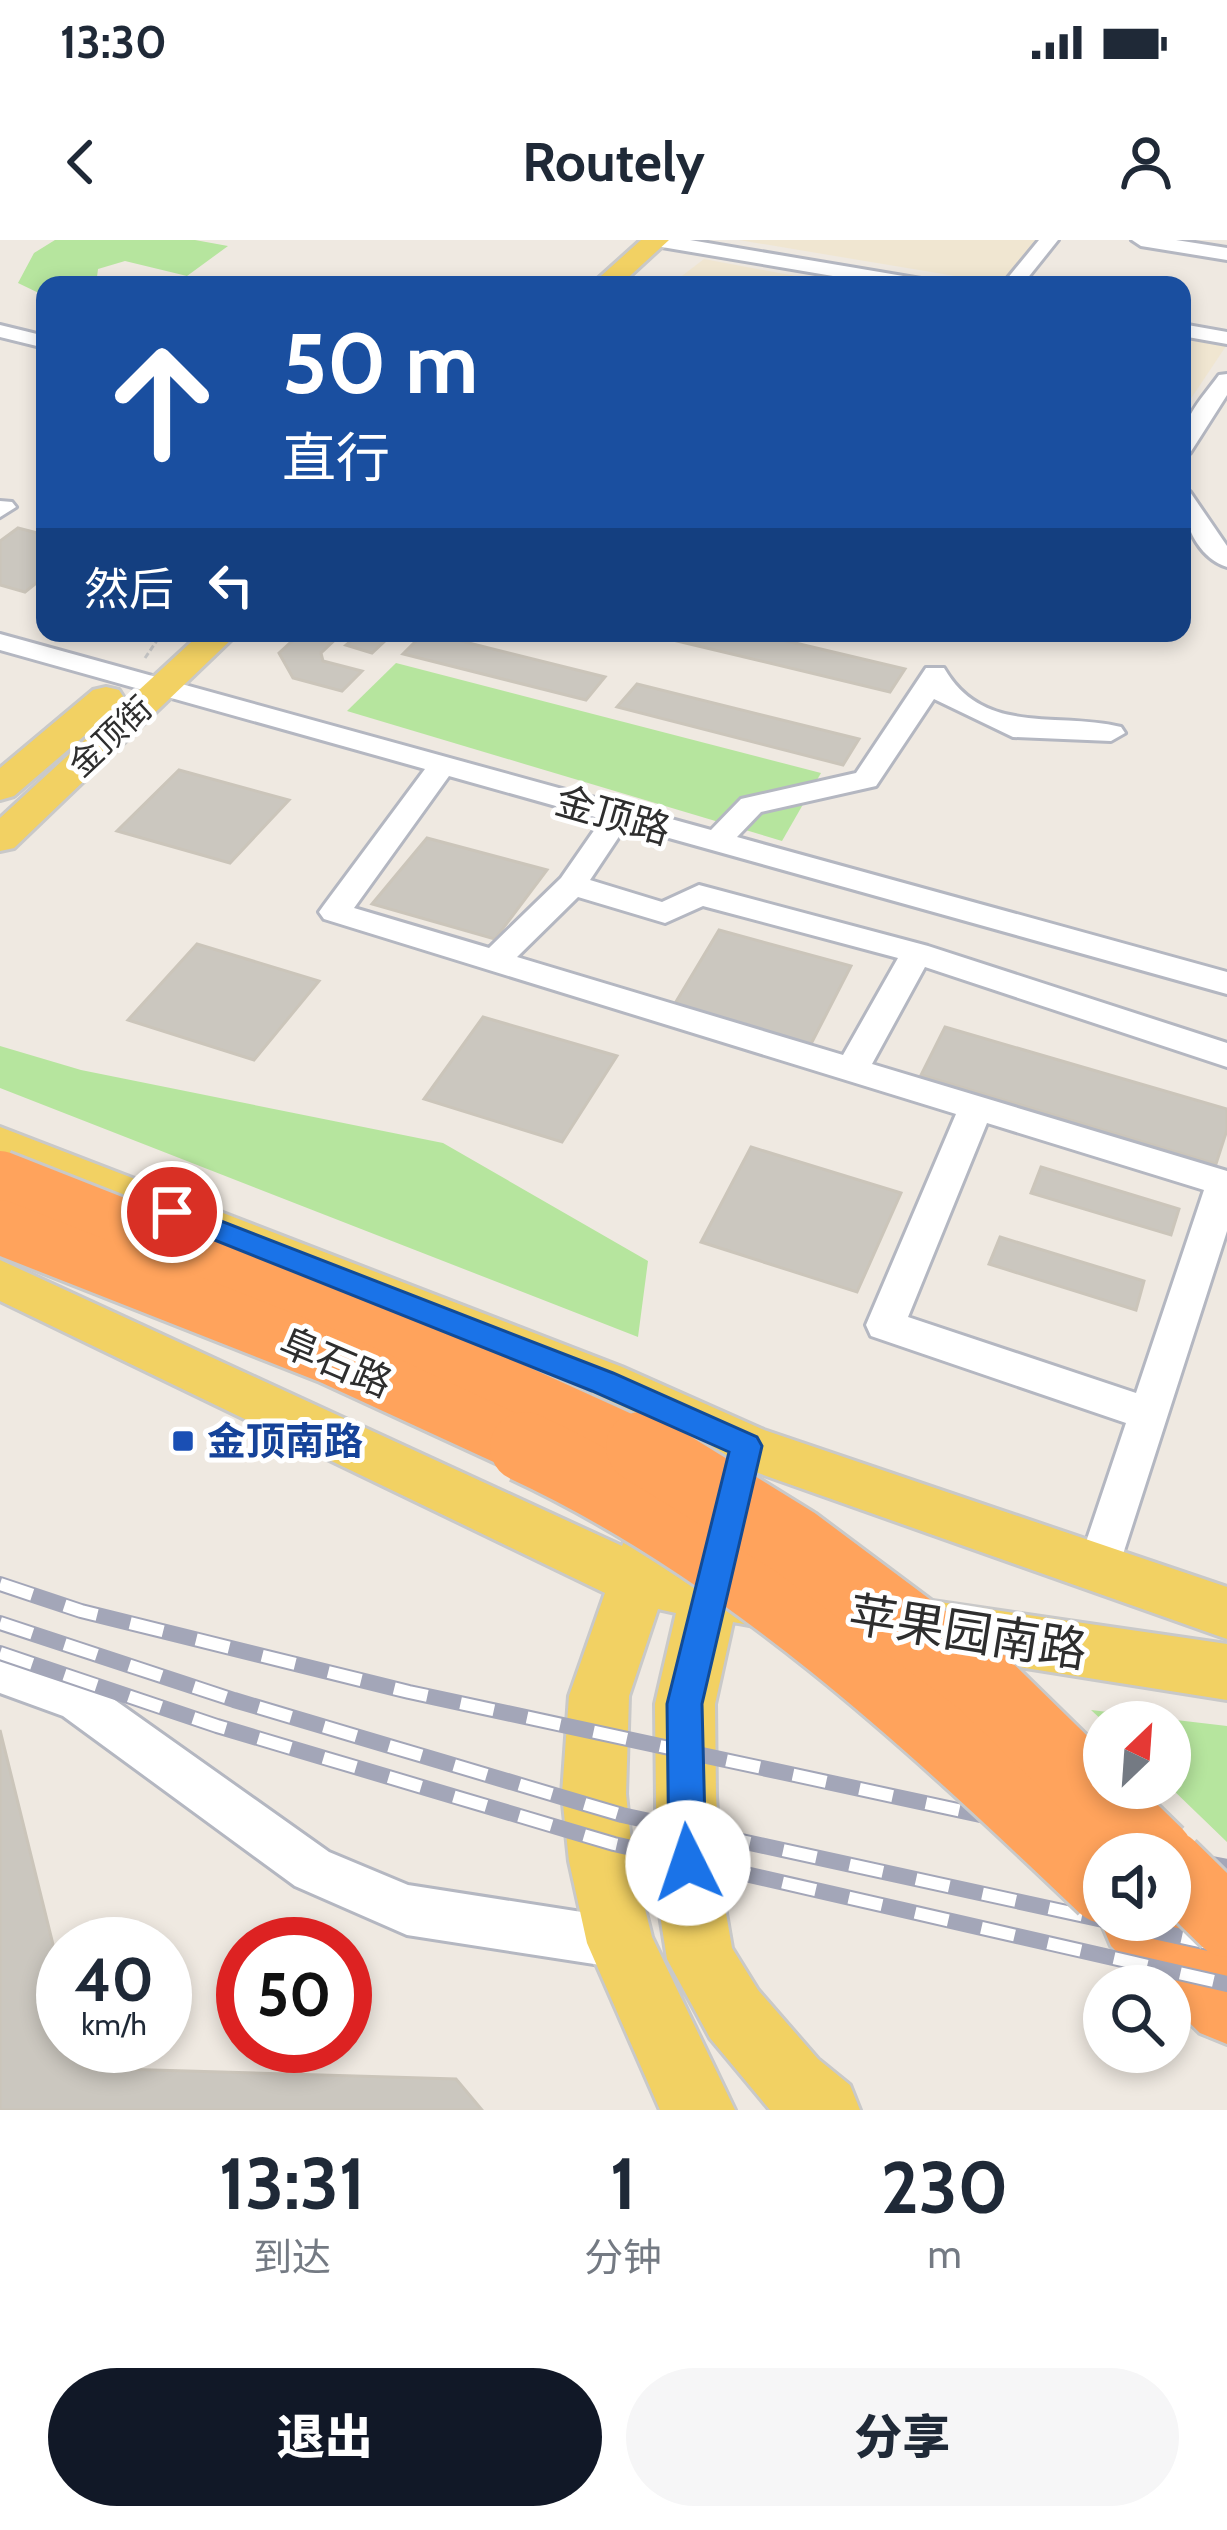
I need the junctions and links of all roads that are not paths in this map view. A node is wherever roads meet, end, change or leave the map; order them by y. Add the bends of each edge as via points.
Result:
1 (1049, 240) edge
2 (1141, 240) edge
3 (666, 241) edge
4 (1227, 254) edge
5 (617, 276) edge
6 (634, 276) edge
7 (869, 276) edge
8 (1019, 276) edge
9 (0, 331) edge
10 (1191, 332) edge
11 (1227, 338) edge
12 (36, 339) edge
13 (1227, 380) edge
14 (1191, 434) edge
15 (1191, 511) edge
16 (1227, 560) edge
17 (0, 642) edge
18 (181, 642) edge
19 (208, 642) edge
20 (147, 683) junction
21 (1111, 733) dead end
22 (442, 766) junction
23 (0, 788) edge
24 (618, 816) junction
25 (0, 839) edge
26 (715, 843) junction
27 (572, 885) junction
28 (917, 953) junction
29 (492, 963) junction
30 (1227, 983) edge
31 (1227, 1055) edge
32 (851, 1071) junction
33 (975, 1109) junction
34 (0, 1144) edge
35 (0, 1178) edge
36 (1226, 1184) edge
37 (0, 1227) edge
38 (0, 1279) edge
39 (1149, 1414) junction
40 (725, 1436) junction
41 (1100, 1566) junction
42 (635, 1580) junction
43 (709, 1596) junction
44 (1227, 1613) edge
45 (0, 1672) edge
46 (1227, 1672) edge
47 (1136, 1833) edge
48 (1083, 1868) edge
49 (1191, 1887) edge
50 (1227, 1922) edge
51 (1159, 1941) edge
52 (620, 1943) junction
53 (1227, 2006) edge
54 (700, 2110) edge
55 (825, 2110) edge

1 - 8 street
2 - 4 street
3 - 5 main road
3 - 6 main road
3 - 7 street
9 - 12 street
10 - 11 street
13 - 14 street
15 - 16 street
17 - 20 street, 金顶路
18 - 20 main road, 金顶街
19 - 20 main road, 金顶街
20 - 22 street, 金顶路
20 - 23 main road, 金顶街
20 - 25 main road, 金顶街
21 - 26 street via 1013,729 941,692 934,674 866,780 751,805
22 - 24 street, 金顶路
22 - 29 street via 335,912
24 - 26 street, 金顶路
24 - 27 street
26 - 30 street, 金顶路
27 - 28 street via 665,914 699,895
27 - 29 street
28 - 31 street
28 - 32 street
29 - 32 street
32 - 33 street
33 - 36 street
33 - 39 street via 885,1325
34 - 40 main road
35 - 47 highway, 阜石路, bridge via 351,1316 614,1432 704,1483 982,1682
36 - 39 street
37 - 48 highway, 阜石路, bridge via 328,1356 587,1476 674,1527 931,1723
38 - 42 main road
39 - 41 street
40 - 41 main road, 苹果园南路
40 - 42 main road
40 - 43 main road
41 - 44 main road, 苹果园南路
42 - 43 main road
42 - 52 main road via 598,1696 594,1794
43 - 46 main road, 苹果园南路
43 - 55 main road via 685,1704 686,1836 701,1959 749,2031
45 - 52 street via 80,1701 312,1869 407,1910
49 - 50 highway, bridge
51 - 53 highway
52 - 54 main road

